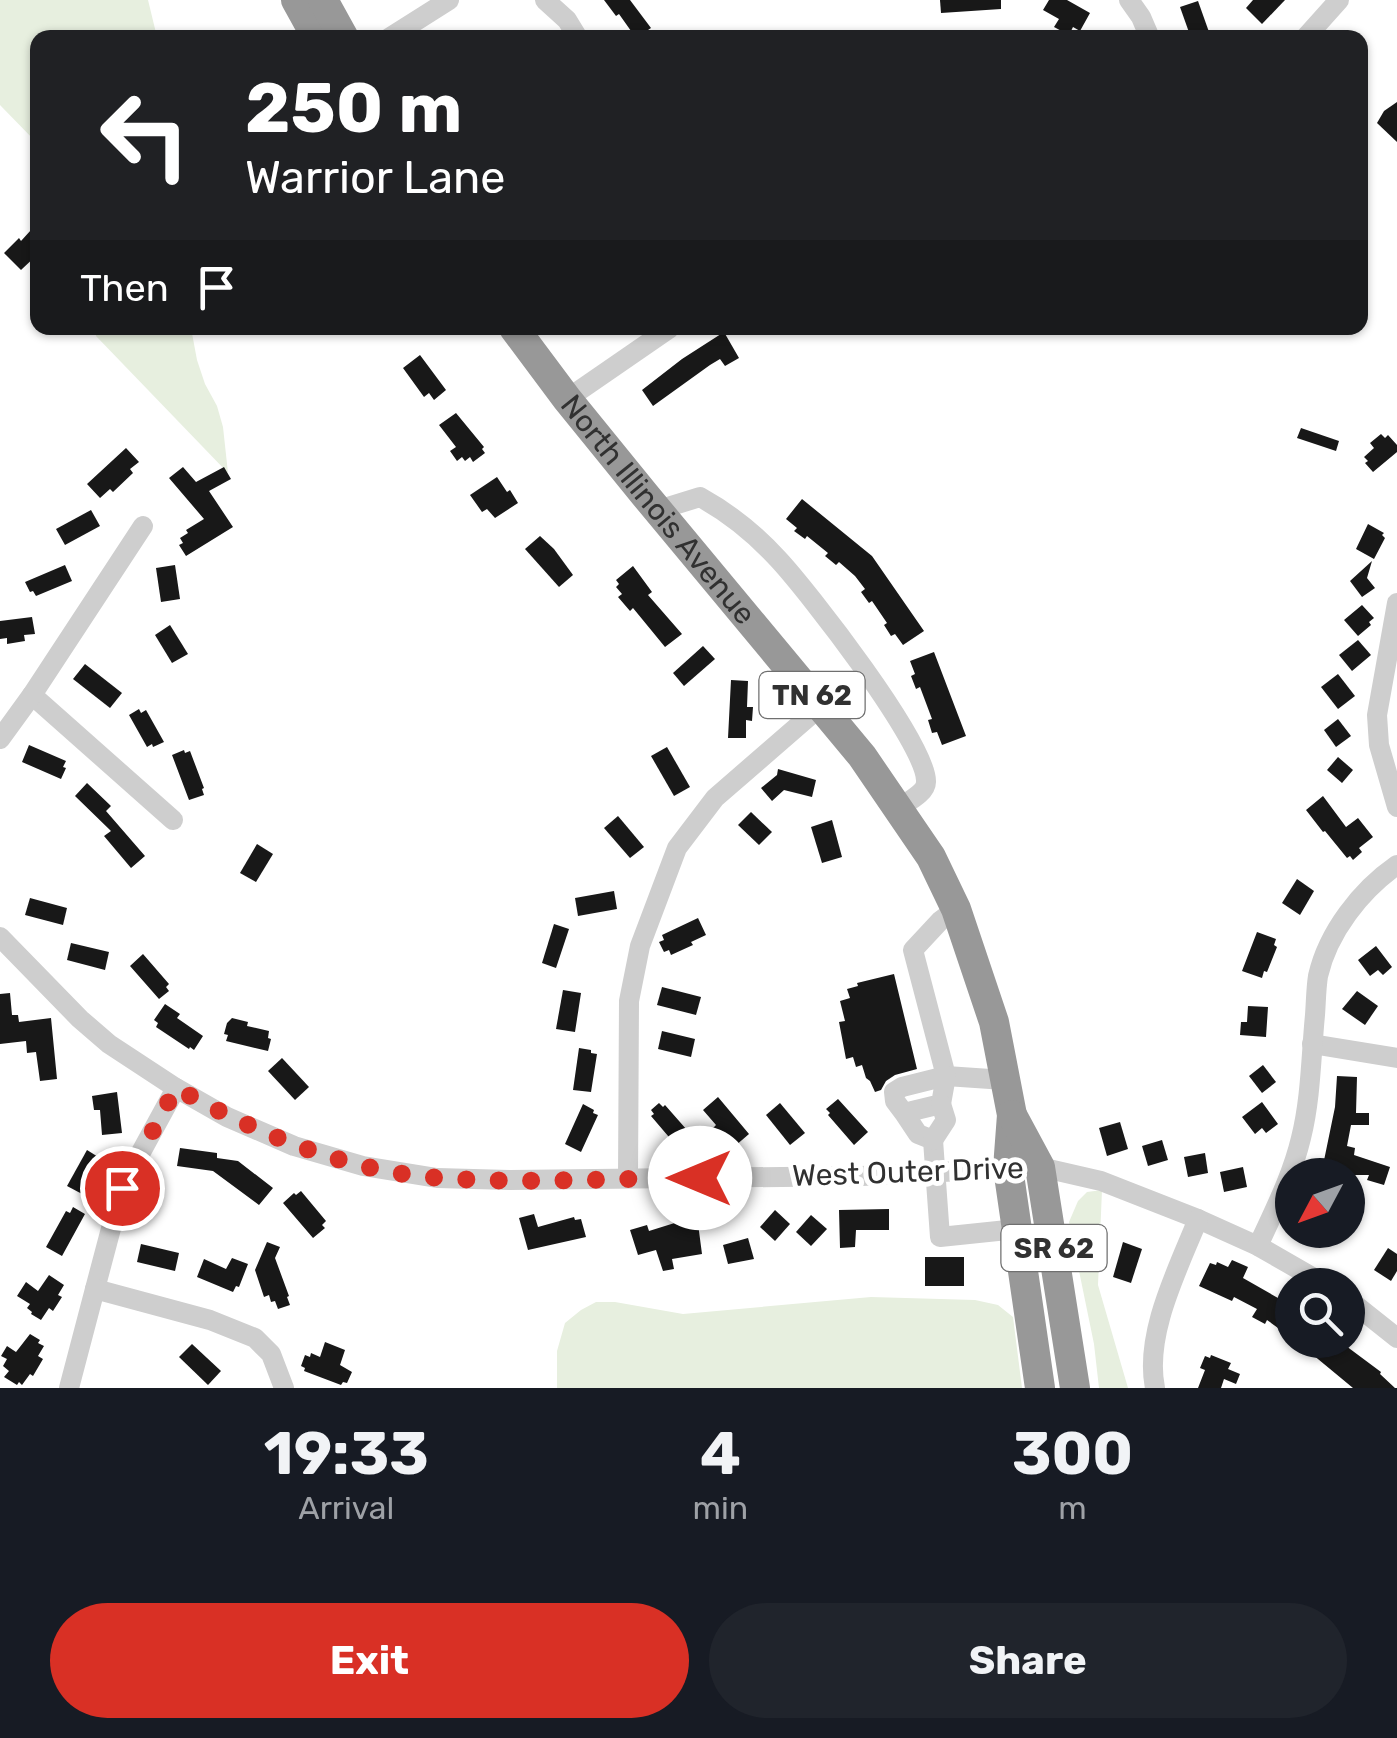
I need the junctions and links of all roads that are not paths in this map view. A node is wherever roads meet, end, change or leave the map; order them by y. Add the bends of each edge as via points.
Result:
1 (296, 0) edge
2 (323, 0) edge
3 (449, 0) edge
4 (545, 0) edge
5 (1129, 0) edge
6 (1338, 0) edge
7 (313, 30) edge
8 (340, 30) edge
9 (402, 30) edge
10 (573, 30) edge
11 (1147, 30) edge
12 (1312, 30) edge
13 (519, 335) edge
14 (660, 335) edge
15 (568, 399) junction
16 (658, 510) junction
17 (143, 526) dead end
18 (1397, 603) edge
19 (32, 696) junction
20 (822, 706) junction
21 (0, 740) edge
22 (1397, 807) edge
23 (899, 808) junction
24 (173, 820) dead end
25 (1397, 865) edge
26 (956, 909) junction
27 (0, 937) edge
28 (1312, 1044) junction
29 (1397, 1058) edge
30 (946, 1076) junction
31 (1005, 1080) junction
32 (176, 1088) junction
33 (941, 1104) junction
34 (904, 1114) junction
35 (1012, 1115) junction
36 (933, 1140) junction
37 (1040, 1167) junction
38 (1008, 1168) junction
39 (934, 1172) junction
40 (628, 1178) junction
41 (1198, 1219) junction
42 (1017, 1228) junction
43 (1258, 1246) junction
44 (1296, 1268) edge
45 (95, 1289) junction
46 (1365, 1313) edge
47 (1397, 1338) edge
48 (69, 1388) edge
49 (284, 1388) edge
50 (1040, 1388) edge
51 (1075, 1388) edge
52 (1155, 1388) edge

1 - 7 highway
2 - 8 highway
3 - 9 street
4 - 10 street
5 - 11 street
6 - 12 street
13 - 15 highway, North Illinois Avenue / TN 62
14 - 15 street
15 - 16 highway, North Illinois Avenue / TN 62
16 - 20 highway, North Illinois Avenue / TN 62
16 - 23 street via 700,497 781,562 878,686 908,736 926,782
17 - 19 street
18 - 22 street via 1377,715
19 - 21 street
19 - 24 street
20 - 23 highway, North Illinois Avenue / TN 62
20 - 40 street via 715,798 677,848 650,915 629,1000
23 - 26 highway, North Illinois Avenue / TN 62
25 - 28 street via 1338,928 1318,976
26 - 30 street via 913,950
26 - 31 highway, North Illinois Avenue / TN 62 via 994,1022
27 - 32 street, West Outer Drive via 109,1044
28 - 29 street
28 - 43 street via 1302,1137
30 - 31 street
30 - 33 street
30 - 34 street via 894,1092
31 - 35 highway, North Illinois Avenue / TN 62
32 - 40 street, West Outer Drive via 294,1146 364,1166 437,1178
32 - 45 street via 122,1188
33 - 34 street
33 - 36 street via 946,1120
34 - 36 street via 918,1134
35 - 37 highway, SR 62
35 - 38 highway, SR 62
36 - 39 street
37 - 38 street, West Outer Drive
37 - 41 street, West Outer Drive via 1101,1181
37 - 51 highway, SR 62
38 - 39 street, West Outer Drive
38 - 42 highway, SR 62
39 - 40 street, West Outer Drive
39 - 42 street via 940,1237
41 - 43 street, West Outer Drive
41 - 52 street via 1156,1334
42 - 50 highway, SR 62
43 - 44 street, West Outer Drive
45 - 48 street
45 - 49 street via 255,1338
46 - 47 street

